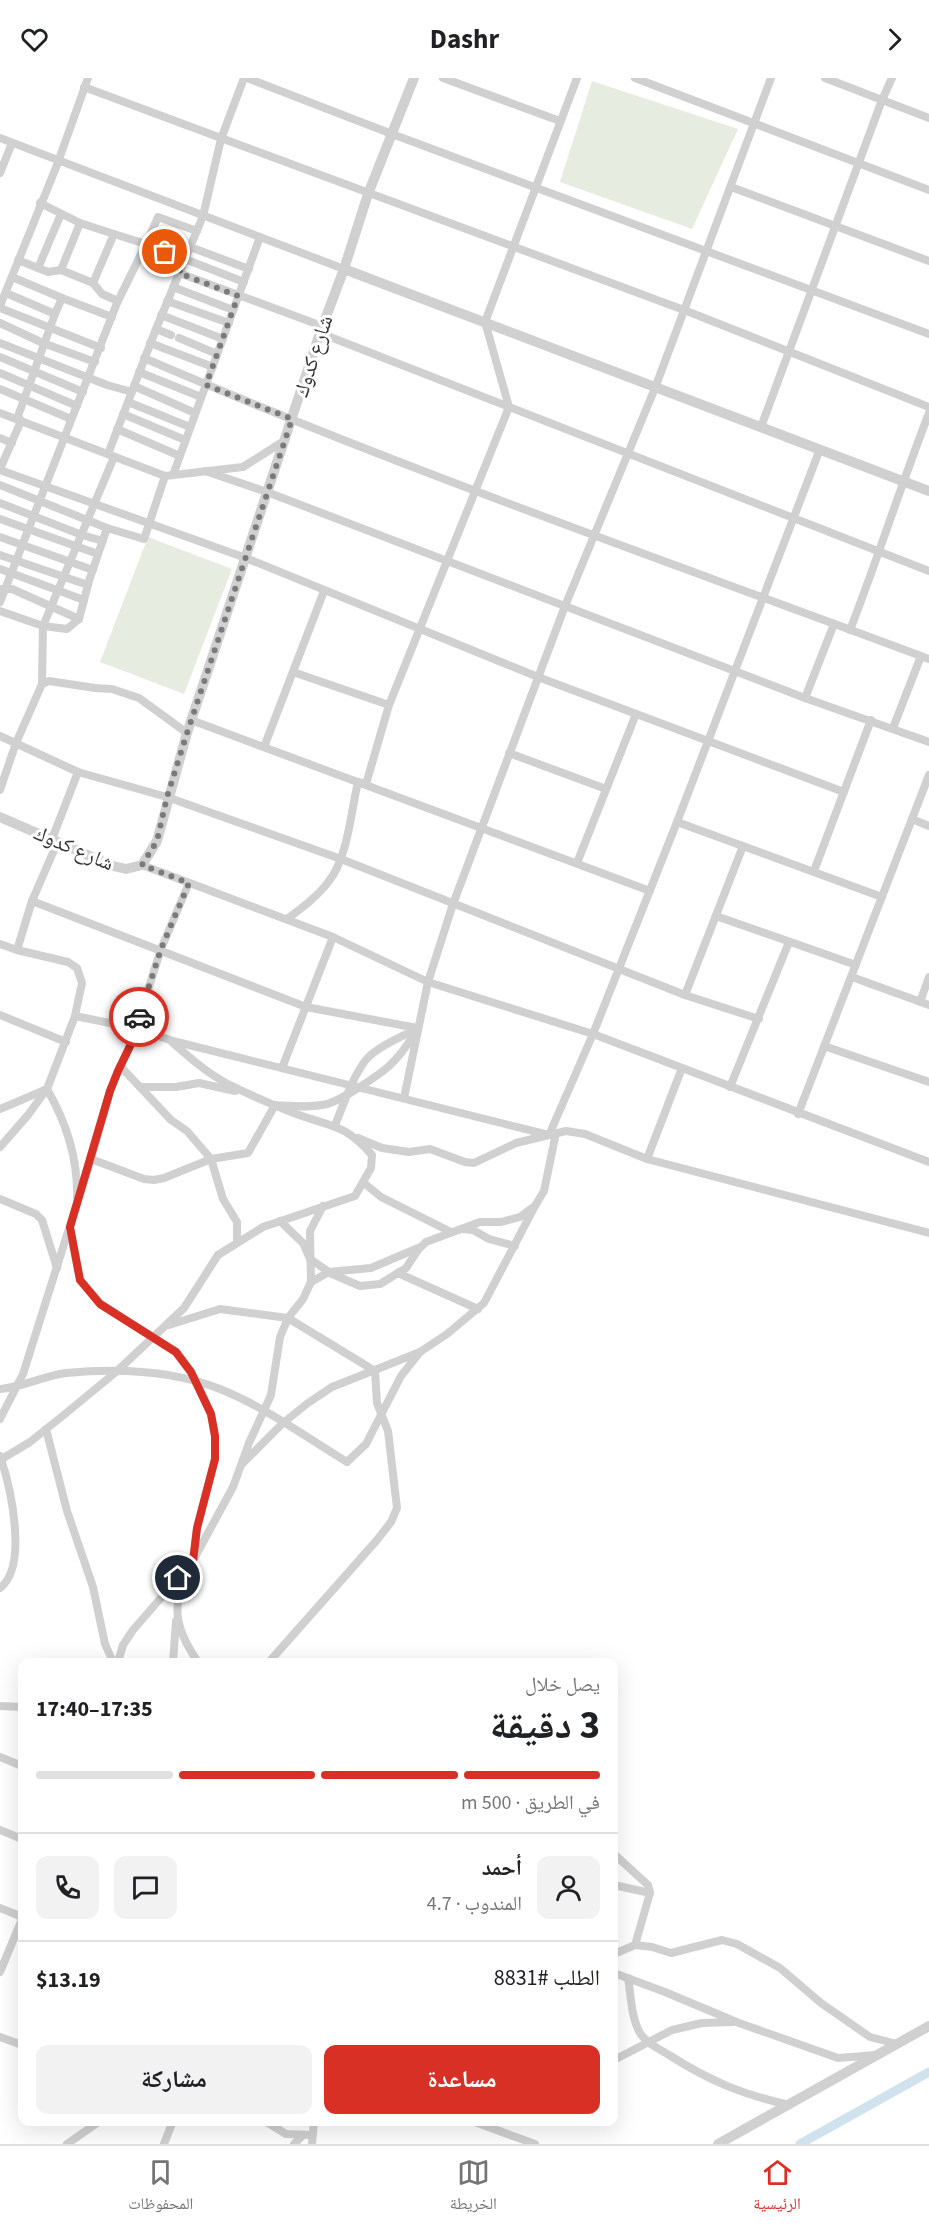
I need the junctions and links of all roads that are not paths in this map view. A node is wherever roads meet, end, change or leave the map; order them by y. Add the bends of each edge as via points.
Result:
1 (246, 78) edge
2 (414, 78) edge
3 (443, 78) edge
4 (577, 78) edge
5 (635, 78) edge
6 (771, 78) edge
7 (825, 78) edge
8 (892, 78) edge
9 (86, 82) edge
10 (882, 100) junction
11 (929, 118) edge
12 (560, 121) junction
13 (754, 123) junction
14 (392, 134) junction
15 (0, 138) edge
16 (221, 139) junction
17 (12, 143) junction
18 (58, 162) junction
19 (859, 165) junction
20 (0, 173) edge
21 (535, 187) junction
22 (730, 187) junction
23 (929, 190) edge
24 (368, 194) junction
25 (40, 203) junction
26 (61, 214) junction
27 (203, 216) junction
28 (80, 223) junction
29 (835, 226) junction
30 (197, 231) junction
31 (114, 234) junction
32 (260, 237) junction
33 (146, 244) junction
34 (190, 247) junction
35 (514, 248) junction
36 (707, 250) junction
37 (18, 260) junction
38 (184, 260) junction
39 (929, 261) edge
40 (38, 268) junction
41 (249, 269) junction
42 (344, 269) junction
43 (61, 270) junction
44 (179, 273) junction
45 (12, 277) junction
46 (244, 282) junction
47 (93, 283) junction
48 (173, 287) junction
49 (811, 291) junction
50 (6, 293) junction
51 (238, 296) junction
52 (62, 298) junction
53 (118, 301) junction
54 (167, 301) junction
55 (0, 307) edge
56 (234, 310) junction
57 (684, 310) junction
58 (55, 314) junction
59 (161, 315) junction
60 (112, 317) junction
61 (485, 322) junction
62 (0, 323) edge
63 (229, 323) junction
64 (50, 328) junction
65 (156, 329) junction
66 (321, 329) junction
67 (929, 334) edge
68 (223, 339) junction
69 (0, 343) edge
70 (44, 343) junction
71 (150, 343) junction
72 (100, 348) junction
73 (789, 351) junction
74 (217, 354) junction
75 (0, 357) edge
76 (39, 358) junction
77 (144, 358) junction
78 (95, 362) junction
79 (213, 367) junction
80 (34, 372) junction
81 (139, 372) junction
82 (0, 374) edge
83 (89, 378) junction
84 (206, 385) junction
85 (29, 386) junction
86 (655, 388) junction
87 (0, 389) edge
88 (133, 389) junction
89 (83, 392) junction
90 (201, 397) junction
91 (24, 399) junction
92 (128, 402) junction
93 (77, 406) junction
94 (509, 407) junction
95 (929, 407) edge
96 (0, 413) edge
97 (195, 413) junction
98 (929, 413) edge
99 (123, 414) junction
100 (71, 419) junction
101 (292, 419) junction
102 (21, 421) junction
103 (190, 427) junction
104 (761, 427) junction
105 (117, 429) junction
106 (64, 437) junction
107 (0, 438) edge
108 (185, 440) junction
109 (284, 441) junction
110 (12, 443) junction
111 (820, 449) junction
112 (628, 453) junction
113 (111, 455) junction
114 (180, 456) junction
115 (0, 470) edge
116 (205, 471) junction
117 (169, 476) junction
118 (902, 481) junction
119 (0, 485) edge
120 (44, 487) junction
121 (476, 490) junction
122 (929, 491) edge
123 (267, 492) junction
124 (39, 501) junction
125 (0, 503) edge
126 (94, 505) junction
127 (34, 515) junction
128 (794, 518) junction
129 (0, 519) edge
130 (88, 520) junction
131 (148, 524) junction
132 (107, 528) junction
133 (28, 529) junction
134 (82, 535) junction
135 (595, 535) junction
136 (0, 537) edge
137 (103, 541) junction
138 (22, 546) junction
139 (77, 546) junction
140 (880, 552) junction
141 (98, 554) junction
142 (0, 555) edge
143 (246, 558) junction
144 (16, 561) junction
145 (70, 562) junction
146 (447, 562) junction
147 (0, 569) edge
148 (93, 570) junction
149 (929, 571) edge
150 (11, 573) junction
151 (63, 578) junction
152 (88, 585) junction
153 (2, 590) edge
154 (324, 591) junction
155 (58, 592) junction
156 (763, 597) junction
157 (84, 600) junction
158 (0, 602) edge
159 (565, 606) junction
160 (51, 607) junction
161 (0, 610) edge
162 (80, 619) junction
163 (834, 624) junction
164 (43, 626) junction
165 (420, 630) junction
166 (850, 630) junction
167 (925, 658) edge
168 (736, 670) junction
169 (293, 672) junction
170 (538, 677) junction
171 (42, 684) junction
172 (805, 698) junction
173 (389, 705) junction
174 (636, 714) junction
175 (191, 720) junction
176 (871, 720) junction
177 (893, 728) junction
178 (187, 733) junction
179 (0, 736) edge
180 (708, 742) junction
181 (929, 742) edge
182 (16, 743) junction
183 (264, 747) junction
184 (509, 753) junction
185 (78, 772) junction
186 (929, 775) edge
187 (358, 782) junction
188 (606, 789) junction
189 (0, 790) edge
190 (844, 792) junction
191 (167, 797) junction
192 (0, 817) edge
193 (912, 819) junction
194 (677, 822) junction
195 (929, 825) edge
196 (483, 827) junction
197 (55, 840) junction
198 (743, 846) junction
199 (341, 859) junction
200 (577, 862) junction
201 (142, 865) junction
202 (814, 871) junction
203 (189, 883) junction
204 (650, 891) junction
205 (882, 897) junction
206 (32, 901) junction
207 (453, 904) junction
208 (716, 916) junction
209 (287, 919) junction
210 (333, 938) junction
211 (789, 942) junction
212 (0, 944) edge
213 (161, 949) junction
214 (17, 950) junction
215 (856, 965) junction
216 (619, 969) junction
217 (852, 977) junction
218 (929, 977) edge
219 (428, 982) junction
220 (685, 995) junction
221 (920, 1002) junction
222 (929, 1005) edge
223 (306, 1006) junction
224 (0, 1015) edge
225 (75, 1016) junction
226 (759, 1019) junction
227 (135, 1028) junction
228 (417, 1028) junction
229 (593, 1034) junction
230 (170, 1040) junction
231 (66, 1042) junction
232 (824, 1046) junction
233 (120, 1066) junction
234 (282, 1068) junction
235 (682, 1068) junction
236 (929, 1082) edge
237 (140, 1087) junction
238 (730, 1087) junction
239 (47, 1089) junction
240 (352, 1089) junction
241 (255, 1096) junction
242 (404, 1098) junction
243 (276, 1105) junction
244 (0, 1109) edge
245 (798, 1114) junction
246 (335, 1125) junction
247 (552, 1134) junction
248 (358, 1138) junction
249 (0, 1147) edge
250 (91, 1159) junction
251 (211, 1159) junction
252 (647, 1159) junction
253 (929, 1162) edge
254 (364, 1183) junction
255 (0, 1200) edge
256 (76, 1206) junction
257 (323, 1206) junction
258 (536, 1206) junction
259 (280, 1221) junction
260 (70, 1227) junction
261 (462, 1228) junction
262 (451, 1232) junction
263 (929, 1233) edge
264 (237, 1242) junction
265 (422, 1246) junction
266 (515, 1246) junction
267 (310, 1259) junction
268 (57, 1269) junction
269 (329, 1272) junction
270 (398, 1273) junction
271 (311, 1282) junction
272 (478, 1309) junction
273 (288, 1318) junction
274 (165, 1326) junction
275 (153, 1336) junction
276 (420, 1352) junction
277 (116, 1371) junction
278 (375, 1371) junction
279 (196, 1382) junction
280 (18, 1387) junction
281 (0, 1389) edge
282 (264, 1412) junction
283 (382, 1414) junction
284 (0, 1419) edge
285 (284, 1423) junction
286 (46, 1430) junction
287 (0, 1458) edge
288 (241, 1466) junction
289 (193, 1561) junction
290 (0, 1588) edge
291 (176, 1614) junction
292 (110, 1658) edge
293 (119, 1658) edge
294 (173, 1658) edge
295 (195, 1658) edge
296 (272, 1658) edge
297 (0, 1706) edge
298 (18, 1707) edge
299 (0, 1757) edge
300 (18, 1764) edge
301 (0, 1830) edge
302 (18, 1837) edge
303 (618, 1858) edge
304 (618, 1886) edge
305 (650, 1893) junction
306 (0, 1908) edge
307 (18, 1916) edge
308 (18, 1928) edge
309 (635, 1945) junction
310 (618, 1952) edge
311 (0, 1972) edge
312 (618, 1974) edge
313 (628, 1978) junction
314 (739, 2022) junction
315 (929, 2026) edge
316 (0, 2037) edge
317 (648, 2042) junction
318 (18, 2044) edge
319 (897, 2044) junction
320 (877, 2055) junction
321 (618, 2058) edge
322 (789, 2105) junction
323 (93, 2126) edge
324 (171, 2126) edge
325 (272, 2126) edge
326 (486, 2126) edge
327 (309, 2138) edge
328 (67, 2144) edge
329 (164, 2144) edge
330 (294, 2144) edge
331 (535, 2144) edge
332 (718, 2144) edge

1 - 14 street
1 - 16 street
2 - 14 street, شارع كدوك
3 - 12 street
4 - 12 street
5 - 13 street
6 - 13 street
7 - 10 street
8 - 10 street
9 - 16 street
9 - 18 street
10 - 11 street
10 - 19 street
12 - 21 street
13 - 19 street
13 - 22 street
14 - 21 street
14 - 24 street, شارع كدوك
15 - 17 street
16 - 24 street
16 - 27 street
17 - 18 street
17 - 20 street
18 - 25 street
18 - 27 street
19 - 23 street
19 - 29 street
21 - 35 street
21 - 36 street
22 - 29 street
22 - 36 street
24 - 35 street
24 - 42 street, شارع كدوك
25 - 26 street
25 - 37 street
26 - 28 street
26 - 40 street
27 - 30 street
27 - 32 street
28 - 31 street
28 - 43 street
29 - 39 street
29 - 49 street
30 - 33 street via 158,217
30 - 34 street
31 - 33 street
31 - 47 street
32 - 41 street
32 - 42 street
33 - 38 street
33 - 53 street
34 - 38 street
34 - 41 street
35 - 57 street
35 - 61 street
36 - 49 street
36 - 57 street
37 - 40 street
37 - 45 street
38 - 44 street
38 - 46 street
40 - 43 street via 48,272
41 - 46 street
42 - 61 street
42 - 66 street, شارع كدوك
43 - 47 street
44 - 48 street
44 - 51 street
45 - 50 street
45 - 52 street
46 - 51 street
47 - 53 street via 102,294
48 - 54 street
48 - 56 street
49 - 67 street
49 - 73 street
50 - 55 street
50 - 58 street
51 - 56 street
51 - 66 street
52 - 58 street
52 - 60 street
53 - 60 street
54 - 59 street
54 - 63 street
55 - 64 street
56 - 63 street
57 - 73 street
57 - 86 street
58 - 64 street
59 - 65 street
59 - 68 street
60 - 72 street
61 - 86 street
61 - 94 street
62 - 70 street
63 - 68 street
64 - 70 street
64 - 72 street
65 - 71 street
65 - 74 street
66 - 94 street
66 - 101 street, شارع كدوك
68 - 74 street
69 - 76 street
70 - 76 street
70 - 78 street
71 - 77 street
71 - 79 street
72 - 78 street
73 - 95 street
73 - 104 street
74 - 79 street
75 - 80 street
76 - 80 street
76 - 83 street
77 - 81 street
77 - 84 street
78 - 83 street
79 - 84 street
80 - 85 street
80 - 89 street
81 - 88 street
81 - 90 street
82 - 85 street
83 - 88 street
83 - 89 street
84 - 90 street
84 - 101 street
85 - 91 street
85 - 93 street
86 - 104 street
86 - 112 street
87 - 91 street
88 - 92 street
88 - 97 street
89 - 93 street
90 - 97 street
91 - 100 street
91 - 102 street via 18,416
92 - 99 street
92 - 103 street
93 - 100 street
94 - 112 street
94 - 121 street
96 - 102 street
97 - 103 street
98 - 118 street
99 - 105 street
99 - 108 street
100 - 106 street
101 - 109 street, شارع كدوك
101 - 121 street
102 - 106 street
102 - 110 street
103 - 108 street
104 - 111 street
105 - 113 street
105 - 114 street
106 - 113 street
106 - 120 street
107 - 110 street
108 - 114 street
109 - 116 street via 243,467
109 - 123 street, شارع كدوك
110 - 115 street
111 - 118 street
111 - 128 street
112 - 128 street
112 - 135 street
113 - 117 street
113 - 126 street
114 - 117 street
115 - 120 street
116 - 117 street
116 - 123 street
117 - 131 street
118 - 122 street
118 - 140 street
119 - 124 street
120 - 124 street
120 - 126 street
121 - 135 street
121 - 146 street
123 - 143 street, شارع كدوك
123 - 146 street
124 - 127 street
124 - 130 street
125 - 127 street
126 - 130 street
126 - 131 street
127 - 133 street
127 - 134 street
128 - 140 street
128 - 156 street
129 - 133 street
130 - 132 street
130 - 134 street
131 - 132 street via 144,538
131 - 143 street
132 - 137 street
133 - 138 street
133 - 139 street
134 - 137 street
134 - 139 street
135 - 156 street
135 - 159 street
136 - 138 street
137 - 141 street
138 - 144 street
138 - 145 street
139 - 141 street
139 - 145 street
140 - 149 street
140 - 166 street
141 - 148 street
142 - 144 street
143 - 154 street
143 - 175 street, شارع كدوك
144 - 150 street
144 - 151 street
145 - 148 street
145 - 151 street
146 - 159 street
146 - 165 street
147 - 150 street
148 - 152 street
150 - 153 street
150 - 155 street
151 - 152 street
151 - 155 street
152 - 157 street
153 - 158 street
153 - 160 street via 12,589
154 - 165 street
154 - 169 street
155 - 157 street
155 - 160 street
156 - 163 street
156 - 168 street
157 - 162 street
159 - 168 street
159 - 170 street
160 - 162 street
160 - 164 street
161 - 164 street
162 - 164 street via 68,629
163 - 166 street
163 - 172 street
164 - 171 street
165 - 170 street
165 - 173 street
166 - 167 street
167 - 177 street
168 - 172 street
168 - 180 street
169 - 173 street
169 - 183 street
170 - 174 street
170 - 184 street
171 - 178 street via 49,681 112,689 139,698
171 - 182 street
172 - 176 street
173 - 187 street via 366,784
174 - 180 street
174 - 188 street
175 - 178 street, شارع كدوك
175 - 183 street
176 - 177 street
176 - 190 street
177 - 181 street
178 - 191 street, شارع كدوك
179 - 182 street
180 - 190 street
180 - 194 street
182 - 185 street
182 - 189 street
183 - 187 street
184 - 188 street
184 - 196 street
185 - 191 street
185 - 197 street
186 - 193 street
187 - 196 street
187 - 199 street
188 - 200 street
190 - 202 street
191 - 199 street
191 - 201 street, شارع كدوك via 157,841
192 - 197 street, شارع كدوك
193 - 195 street
193 - 205 street
194 - 198 street
194 - 204 street
196 - 200 street
196 - 207 street
197 - 201 street, شارع كدوك via 113,866 126,869
197 - 206 street
198 - 202 street
198 - 208 street
199 - 207 street
199 - 209 street via 330,880
200 - 204 street
201 - 203 street
202 - 205 street
203 - 209 street
203 - 213 street
204 - 216 street
205 - 215 street
206 - 213 street
206 - 214 street
207 - 216 street
207 - 219 street
208 - 211 street
208 - 220 street
209 - 210 street
210 - 219 street
210 - 223 street
211 - 215 street
211 - 226 street
212 - 214 street
213 - 223 street
213 - 227 street
214 - 225 street via 68,962 77,968 82,983
215 - 217 street
216 - 220 street
216 - 229 street
217 - 221 street
217 - 232 street
218 - 221 street
219 - 228 street
219 - 229 street
220 - 226 street
221 - 222 street
223 - 228 street
223 - 234 street
224 - 231 street
225 - 227 street
225 - 231 street
226 - 238 street
227 - 230 street
227 - 233 street
228 - 240 street via 387,1068
228 - 240 street via 366,1059
228 - 242 street
229 - 235 street
229 - 247 street
230 - 234 street
230 - 241 street via 226,1083
231 - 239 street
232 - 236 street
232 - 245 street
233 - 237 street
233 - 250 street
234 - 240 street
235 - 238 street
235 - 252 street
237 - 241 street via 199,1083
237 - 251 street
238 - 245 street
239 - 244 street
239 - 249 street
239 - 256 street via 70,1139
240 - 242 street
240 - 243 street via 327,1104
240 - 246 street
241 - 243 street
242 - 247 street
243 - 246 street
243 - 251 street via 248,1153
245 - 253 street
246 - 248 street
247 - 248 street via 516,1143 474,1163 430,1149 409,1152 382,1148
247 - 252 street via 585,1134
247 - 258 street via 544,1191
248 - 254 street via 372,1155
250 - 251 street via 154,1180
250 - 256 street
251 - 264 street via 223,1200 237,1222
252 - 263 street
254 - 257 street via 355,1196
254 - 262 street via 381,1197
255 - 268 street via 42,1220
256 - 260 street
257 - 259 street
257 - 267 street via 310,1231
258 - 261 street via 520,1217
258 - 266 street
259 - 264 street
259 - 267 street via 303,1243
260 - 268 street
260 - 275 street via 80,1280 100,1304
261 - 262 street
261 - 266 street
262 - 265 street
264 - 274 street via 218,1255 184,1308
265 - 269 street via 371,1268
265 - 270 street
266 - 272 street
267 - 269 street
267 - 271 street
268 - 280 street
269 - 270 street via 360,1286 380,1284
269 - 271 street
270 - 272 street
271 - 273 street
272 - 276 street
273 - 274 street via 220,1309
273 - 278 street
273 - 282 street via 280,1337 271,1395
274 - 275 street
275 - 277 street
275 - 279 street via 176,1352
276 - 278 street
276 - 283 street via 401,1376
277 - 279 street via 149,1372
277 - 280 street via 50,1376
277 - 286 street
278 - 283 street via 377,1403
278 - 285 street via 332,1387
279 - 282 street via 222,1390
279 - 289 street via 211,1414 215,1459 197,1528
280 - 281 street
280 - 284 street
282 - 285 street
282 - 288 street
283 - 285 street via 366,1444 347,1462
283 - 296 street via 388,1431 397,1508 391,1522
285 - 288 street
286 - 287 street
286 - 292 street
287 - 290 street via 17,1532 10,1573
288 - 289 street
289 - 291 street via 183,1580
289 - 293 street via 133,1630
291 - 294 street
291 - 295 street via 185,1643
297 - 298 street
299 - 300 street
301 - 302 street
303 - 305 street via 648,1885
304 - 305 street
305 - 309 street
306 - 307 street
308 - 311 street
309 - 310 street
309 - 319 street via 671,1953 722,1940 737,1944 780,1968 870,2037
312 - 313 street
313 - 314 street
313 - 317 street via 636,2022
314 - 317 street via 692,2025
314 - 320 street via 838,2058
315 - 319 street
316 - 318 street
317 - 321 street
317 - 322 street via 729,2088
319 - 320 street
320 - 322 street
322 - 332 street
323 - 328 street
324 - 329 street
325 - 327 street
326 - 331 street
327 - 330 street

